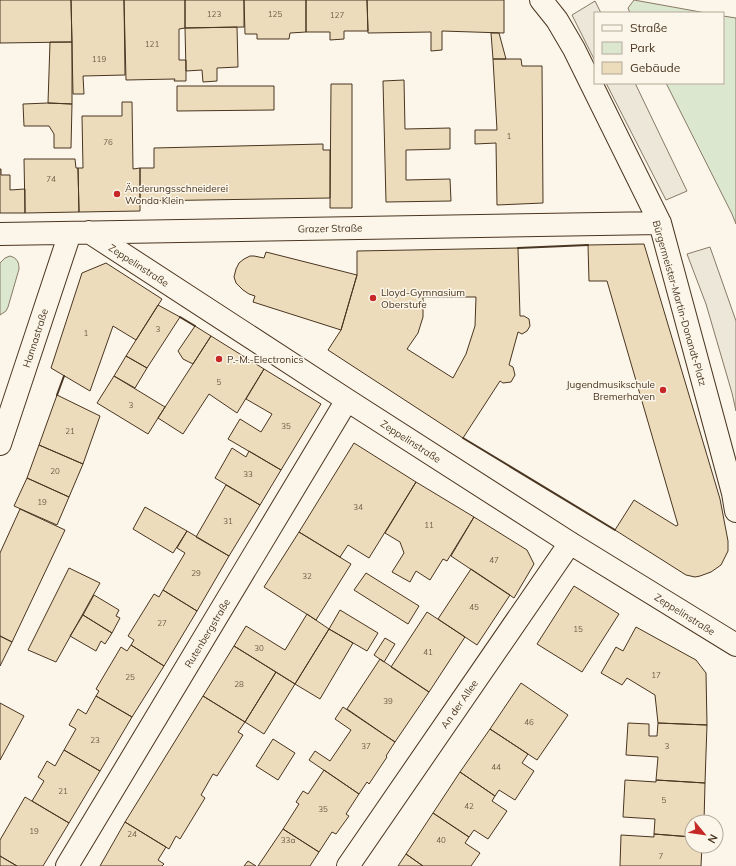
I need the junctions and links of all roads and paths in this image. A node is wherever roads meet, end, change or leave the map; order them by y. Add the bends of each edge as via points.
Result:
1 (541, 0) edge
2 (660, 223) junction
3 (79, 232) junction
4 (0, 234) edge
5 (347, 400) junction
6 (0, 444) edge
7 (736, 512) edge
8 (570, 543) junction
9 (736, 645) edge
10 (67, 866) edge
11 (348, 866) edge

1 - 2 street, Bürgermeister-Martin-Donandt-Platz via 557,20 574,49
2 - 3 street, Grazer Straße
2 - 7 street, Bürgermeister-Martin-Donandt-Platz
3 - 4 street, Grazer Straße
3 - 5 street, Zeppelinstraße
3 - 6 street, Hannastraße
5 - 8 street, Zeppelinstraße
5 - 10 street, Rutenbergstraße
8 - 9 street, Zeppelinstraße
8 - 11 street, An der Allee

